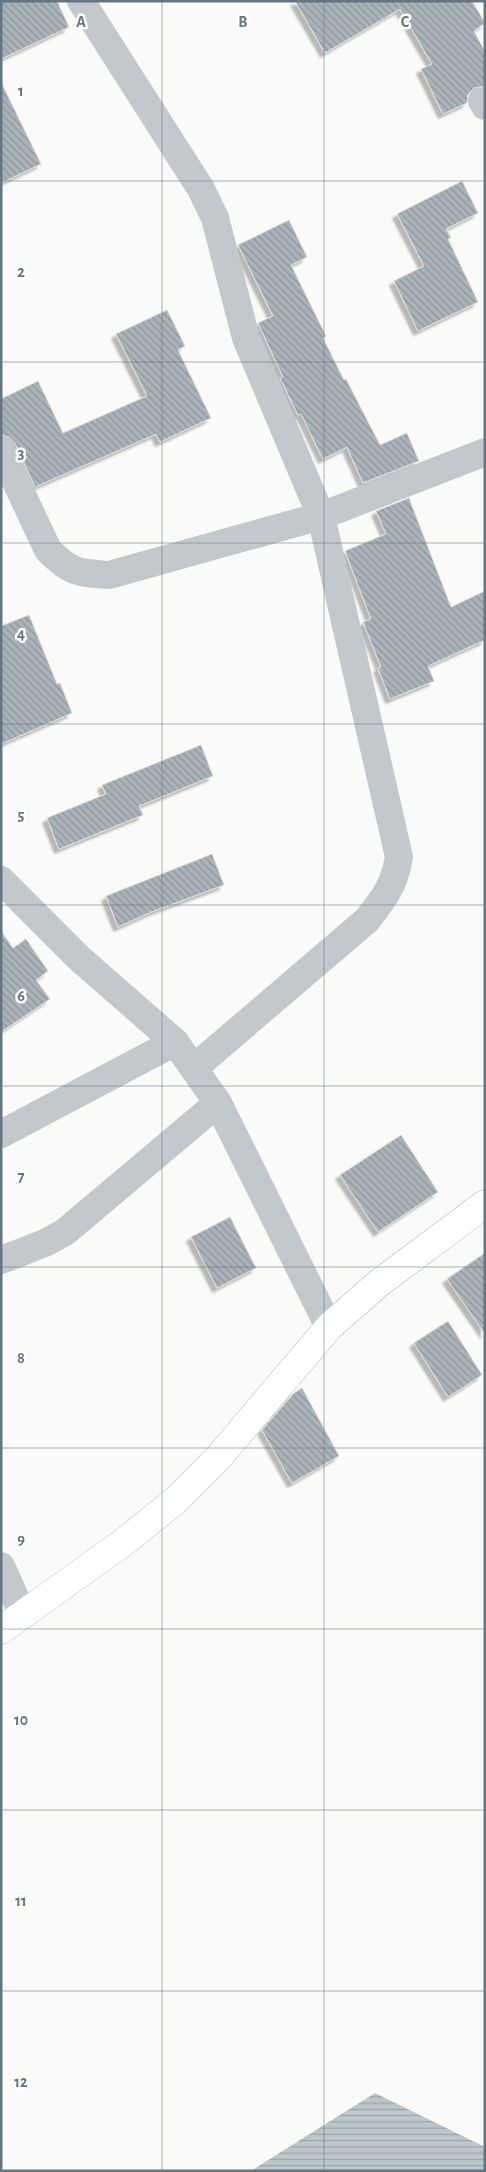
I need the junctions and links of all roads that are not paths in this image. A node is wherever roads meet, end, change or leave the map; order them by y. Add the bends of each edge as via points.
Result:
1 (81, 1) edge
2 (1, 450) edge
3 (485, 452) edge
4 (321, 516) junction
5 (1, 880) edge
6 (175, 1042) junction
7 (194, 1068) junction
8 (218, 1103) junction
9 (1, 1134) edge
10 (485, 1204) edge
11 (1, 1260) edge
12 (329, 1327) junction
13 (1, 1566) edge
14 (12, 1623) edge

1 - 4 street via 201,189 215,218 246,338
2 - 4 street via 48,550 61,563 78,572 109,574
3 - 4 street
4 - 7 street via 399,857 396,877 367,920
5 - 6 street via 79,958
6 - 7 street
6 - 9 street
7 - 8 street
8 - 11 street via 65,1232
8 - 12 street
10 - 12 main road via 379,1283
12 - 14 main road via 218,1458 176,1500
13 - 14 street

